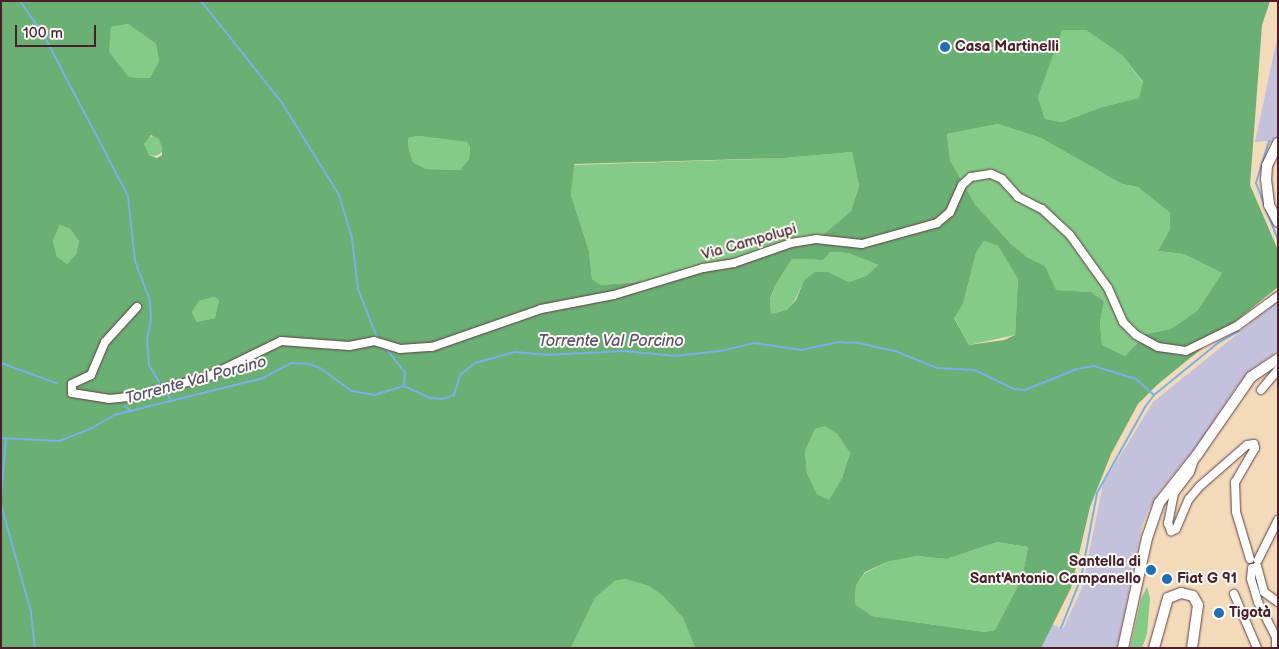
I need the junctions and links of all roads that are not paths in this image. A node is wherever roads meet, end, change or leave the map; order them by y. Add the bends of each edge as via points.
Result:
1 (1278, 142) edge
2 (1278, 222) edge
3 (1278, 296) edge
4 (137, 307) dead end
5 (1278, 359) edge
6 (1278, 370) edge
7 (1261, 390) dead end
8 (1193, 460) junction
9 (1278, 520) edge
10 (1254, 563) junction
11 (1234, 594) dead end
12 (1278, 602) edge
13 (1123, 648) edge
14 (1154, 648) edge
15 (1192, 648) edge
16 (1257, 648) edge
17 (1276, 648) edge

1 - 2 main road via 1267,166 1266,186 1269,205
3 - 4 street, Via Campolupi via 1237,326 1186,351 1158,348 1136,335 1123,322 1108,288 1070,235 1042,209 1018,197 1002,179 982,174 962,185 944,220 877,240 850,244 805,240 622,293 541,309 432,348 400,349 374,341 349,346 281,341 209,376 127,398 79,395 70,389 72,384 85,380 94,372 105,342
5 - 8 main road via 1251,377
6 - 7 street
8 - 10 street via 1190,472 1174,493 1168,523 1171,531 1176,530 1193,494 1220,467 1251,443 1255,448 1236,476 1234,502
8 - 13 main road via 1155,513
9 - 10 street
10 - 12 street via 1264,592
10 - 17 street via 1251,579 1258,602 1276,637
11 - 16 street
14 - 15 main road via 1168,598 1181,593 1193,596 1198,605

